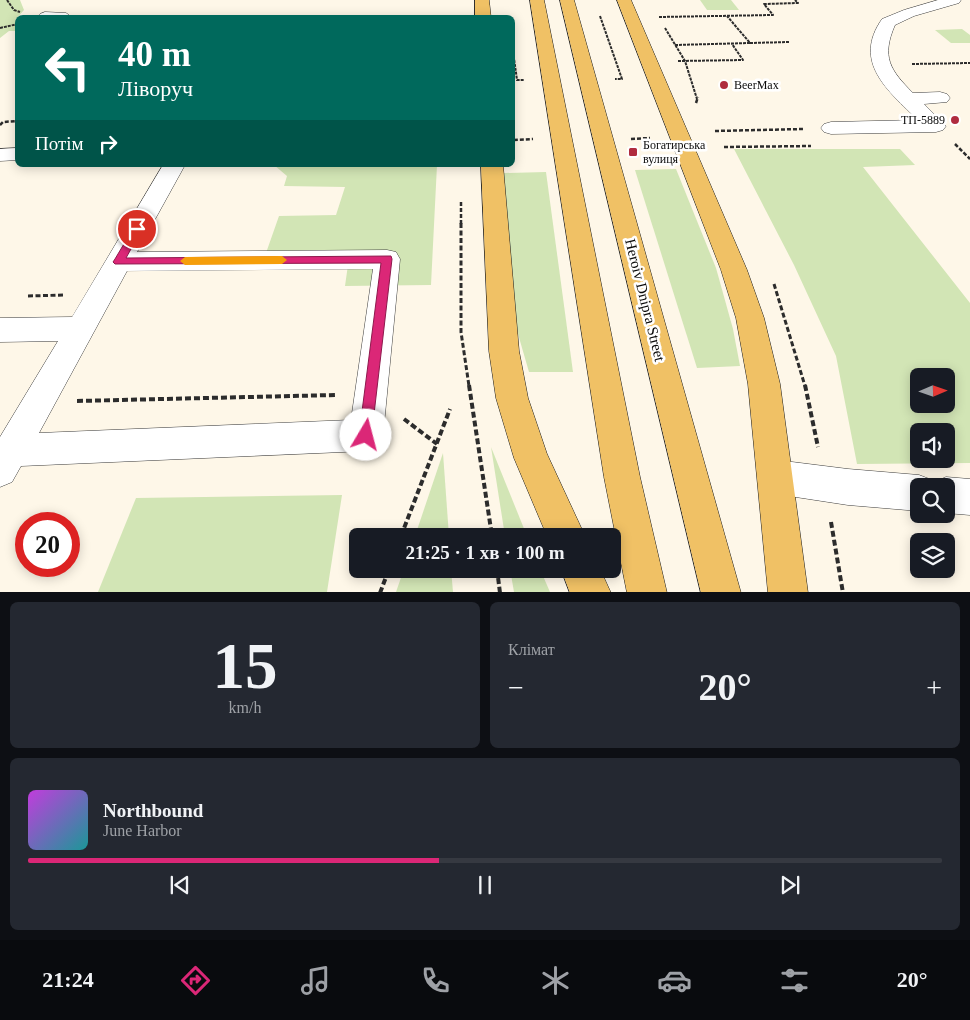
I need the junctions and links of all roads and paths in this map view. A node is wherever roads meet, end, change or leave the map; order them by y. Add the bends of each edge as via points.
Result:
1 (482, 0) edge
2 (624, 0) edge
3 (795, 0) edge
4 (954, 0) edge
5 (958, 0) edge
6 (538, 4) edge
7 (568, 4) edge
8 (483, 15) edge
9 (727, 16) junction
10 (659, 17) dead end
11 (15, 25) edge
12 (0, 28) edge
13 (788, 42) dead end
14 (732, 43) junction
15 (750, 43) junction
16 (669, 45) dead end
17 (670, 61) dead end
18 (970, 63) edge
19 (909, 64) dead end
20 (515, 66) edge
21 (527, 80) dead end
22 (940, 98) dead end
23 (909, 99) junction
24 (15, 121) edge
25 (0, 125) edge
26 (831, 128) joint
27 (715, 131) dead end
28 (652, 138) dead end
29 (534, 139) dead end
30 (629, 139) dead end
31 (515, 140) edge
32 (15, 154) edge
33 (0, 155) edge
34 (173, 167) edge
35 (492, 167) edge
36 (119, 262) junction
37 (100, 294) junction
38 (20, 297) dead end
39 (80, 329) junction
40 (0, 330) edge
41 (372, 394) junction
42 (39, 402) junction
43 (450, 409) dead end
44 (437, 444) junction
45 (6, 460) edge
46 (776, 477) junction
47 (910, 492) edge
48 (955, 496) edge
49 (970, 497) edge
50 (404, 528) edge
51 (562, 528) edge
52 (385, 578) edge
53 (498, 578) edge
54 (584, 578) edge
55 (380, 592) edge
56 (500, 592) edge
57 (591, 592) edge
58 (646, 592) edge
59 (721, 592) edge
60 (788, 592) edge

1 - 8 main road
2 - 46 main road via 734,270 750,318 764,384
3 - 9 path via 798,4 764,4 773,14
4 - 5 lane
4 - 23 lane via 888,22 879,41 879,62
6 - 58 main road via 622,477
7 - 59 main road, Heroiv Dnipra Street
9 - 10 path
9 - 15 path
11 - 12 path
13 - 15 path
14 - 15 path
14 - 16 path
14 - 17 path via 743,60
18 - 19 path
20 - 21 path via 517,80
22 - 23 lane
23 - 26 lane via 936,126
24 - 25 path
26 - 27 path
28 - 30 path
29 - 31 path
32 - 33 lane
34 - 36 lane
35 - 51 main road via 504,351 512,398 531,458
36 - 37 lane
36 - 41 lane via 387,259
37 - 38 path
37 - 39 lane
39 - 40 lane
39 - 42 lane
41 - 42 path
41 - 44 path
41 - 45 lane via 366,435
42 - 45 lane
43 - 44 path
44 - 50 path
46 - 47 lane
46 - 60 main road
48 - 49 lane
52 - 55 path
53 - 56 path
54 - 57 main road

